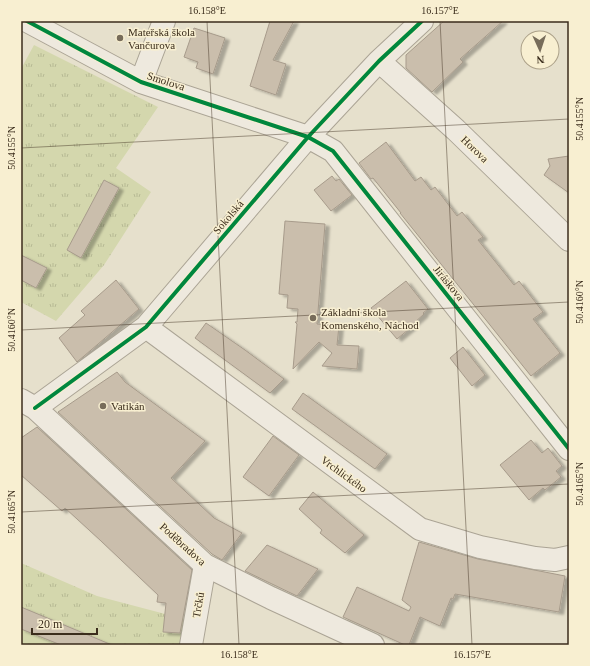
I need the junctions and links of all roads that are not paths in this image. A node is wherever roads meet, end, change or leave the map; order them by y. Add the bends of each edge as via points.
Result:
1 (26, 21) edge
2 (164, 21) edge
3 (422, 21) edge
4 (379, 61) junction
5 (141, 82) junction
6 (308, 137) junction
7 (569, 240) edge
8 (146, 327) junction
9 (28, 404) edge
10 (569, 449) edge
11 (569, 557) edge
12 (205, 565) junction
13 (191, 645) edge
14 (373, 645) edge

1 - 5 street, Smolova
2 - 5 street
3 - 4 street, Sokolská
4 - 6 street, Sokolská
4 - 7 street, Horova via 456,130
5 - 6 street, Smolova
6 - 8 street, Sokolská
6 - 10 street, Jiráskova via 333,151
8 - 9 street, Sokolská
8 - 11 street, Vrchlického via 420,529 480,547 535,558 555,560
9 - 12 street, Poděbradova
12 - 13 street, Trčků
12 - 14 street, Poděbradova

